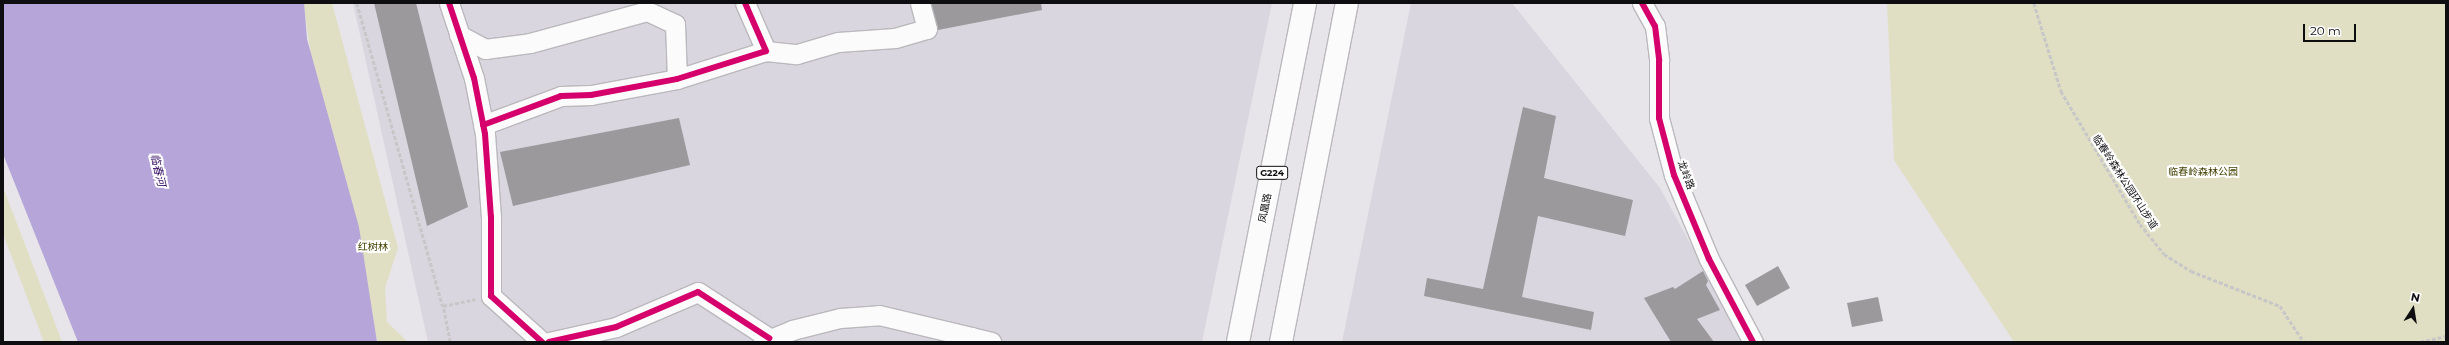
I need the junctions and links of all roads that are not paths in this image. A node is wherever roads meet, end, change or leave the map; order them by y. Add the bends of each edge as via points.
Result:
1 (450, 3) edge
2 (745, 3) edge
3 (920, 3) edge
4 (1306, 3) edge
5 (1347, 3) edge
6 (1642, 3) edge
7 (459, 35) junction
8 (766, 51) junction
9 (677, 79) junction
10 (483, 125) junction
11 (766, 340) edge
12 (971, 340) edge
13 (542, 342) edge
14 (549, 342) edge
15 (990, 342) edge
16 (1238, 342) edge
17 (1281, 342) edge
18 (1753, 342) edge

1 - 7 street
2 - 8 street
3 - 8 street via 927,29 895,38 838,42 797,54
4 - 16 highway, 凤凰路 / G224
5 - 17 highway
6 - 18 street, 龙岭路 via 1655,26 1659,61 1659,118 1674,175 1709,259
7 - 9 street via 485,49 530,43 647,11 676,24
7 - 10 street via 474,78
8 - 9 street
9 - 10 street via 591,95 561,96
10 - 13 street via 491,210 491,296
11 - 12 street via 840,318 879,315
11 - 14 street via 698,292 616,327
12 - 15 street

